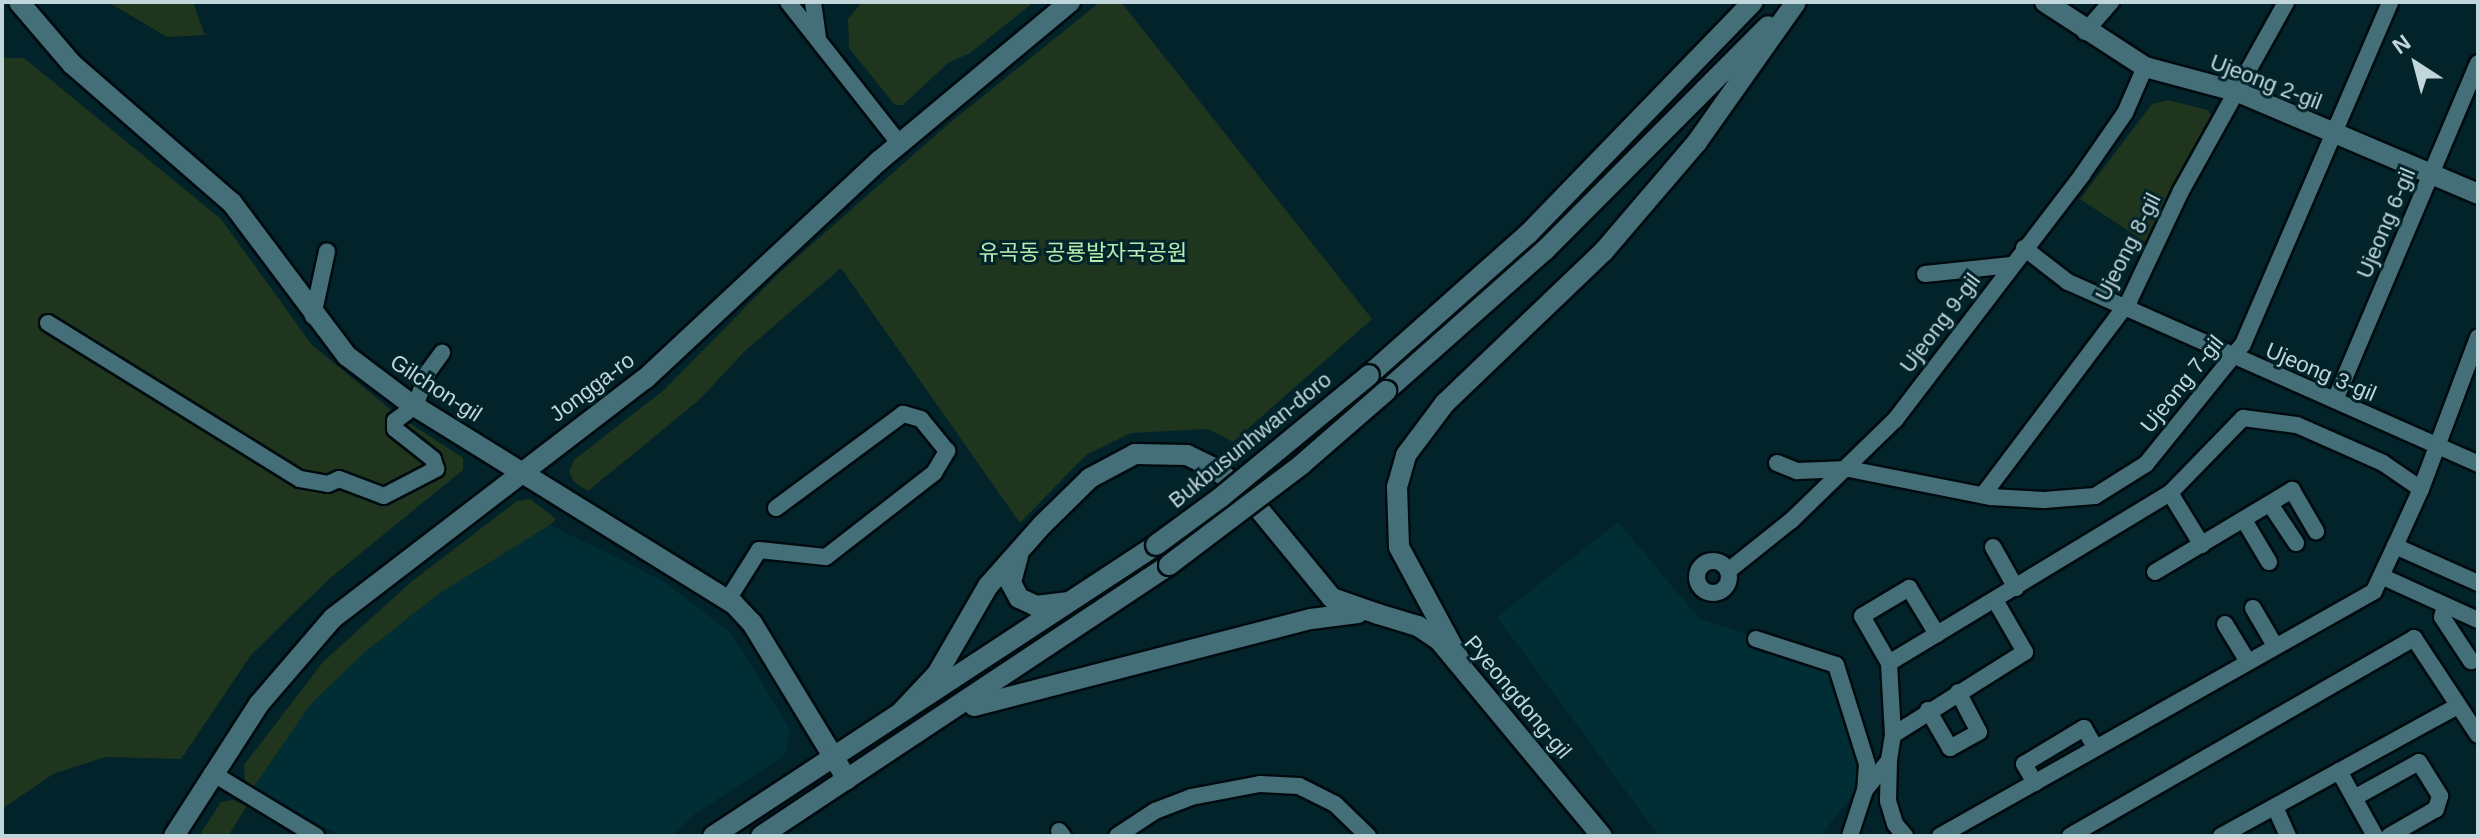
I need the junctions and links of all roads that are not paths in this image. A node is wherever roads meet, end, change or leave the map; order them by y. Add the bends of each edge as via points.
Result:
1 (19, 2) edge
2 (788, 2) edge
3 (813, 2) edge
4 (1070, 2) edge
5 (1753, 2) edge
6 (1793, 2) edge
7 (2045, 2) edge
8 (2111, 2) edge
9 (2286, 2) edge
10 (2390, 2) edge
11 (2085, 32) junction
12 (819, 39) junction
13 (2478, 63) edge
14 (2145, 67) junction
15 (2238, 92) junction
16 (2332, 133) junction
17 (899, 143) junction
18 (2431, 174) junction
19 (2478, 194) edge
20 (2024, 248) junction
21 (327, 251) dead end
22 (2012, 265) junction
23 (1925, 274) dead end
24 (2124, 308) junction
25 (313, 316) junction
26 (48, 323) dead end
27 (2478, 337) edge
28 (442, 353) dead end
29 (2236, 357) junction
30 (2335, 400) junction
31 (415, 406) junction
32 (2433, 445) junction
33 (1777, 463) dead end
34 (2478, 464) edge
35 (1849, 469) junction
36 (522, 470) junction
37 (2421, 489) junction
38 (2170, 493) junction
39 (1983, 495) junction
40 (2270, 504) junction
41 (776, 508) dead end
42 (2244, 520) junction
43 (2316, 531) dead end
44 (790, 541) dead end
45 (2296, 543) dead end
46 (2202, 545) junction
47 (2395, 546) junction
48 (1993, 547) dead end
49 (1021, 549) junction
50 (776, 552) junction
51 (2269, 562) dead end
52 (1728, 571) dead end
53 (2155, 572) dead end
54 (2381, 576) junction
55 (2478, 583) edge
56 (2016, 588) junction
57 (1077, 599) junction
58 (1995, 600) junction
59 (727, 601) junction
60 (2445, 606) junction
61 (2253, 608) dead end
62 (1378, 614) junction
63 (2478, 620) edge
64 (2225, 624) dead end
65 (1937, 634) junction
66 (1756, 639) dead end
67 (2274, 644) junction
68 (2247, 660) junction
69 (2471, 661) dead end
70 (1889, 663) junction
71 (1462, 664) junction
72 (1958, 692) junction
73 (2456, 707) junction
74 (1928, 710) junction
75 (902, 711) junction
76 (937, 722) junction
77 (1893, 735) junction
78 (2478, 735) edge
79 (832, 754) junction
80 (1889, 760) junction
81 (2339, 771) junction
82 (212, 773) junction
83 (847, 779) junction
84 (1865, 790) junction
85 (2354, 798) junction
86 (2275, 807) junction
87 (174, 836) edge
88 (316, 836) edge
89 (713, 836) edge
90 (761, 836) edge
91 (1117, 836) edge
92 (1368, 836) edge
93 (1602, 836) edge
94 (1850, 836) edge
95 (1905, 836) edge
96 (1940, 836) edge
97 (2070, 836) edge
98 (2221, 836) edge
99 (2288, 836) edge
100 (2375, 836) edge
101 (2389, 836) edge

1 - 25 main road, Gilchon-gil via 72,64 232,203
2 - 12 street
3 - 12 street
4 - 17 main road, Jongga-ro
5 - 57 main road, Bukbusunhwan-doro, bridge via 1528,234 1369,375 1276,454
6 - 71 main road via 1697,142 1604,251 1445,403 1406,455 1397,487 1399,547
6 - 76 main road, bridge via 1545,250 1290,474 1169,565
7 - 11 main road, Ujeong 2-gil
8 - 11 street
9 - 15 street, Ujeong 8-gil
10 - 16 street, Ujeong 7-gil
11 - 14 main road, Ujeong 2-gil
12 - 17 street
13 - 18 street, Ujeong 6-gil
14 - 15 main road, Ujeong 2-gil
14 - 20 street, Ujeong 9-gil via 2125,113
15 - 16 main road, Ujeong 2-gil
15 - 24 street, Ujeong 8-gil
16 - 18 main road, Ujeong 2-gil
16 - 29 street, Ujeong 7-gil
17 - 36 main road, Jongga-ro via 645,379
18 - 19 main road, Ujeong 2-gil
18 - 30 street, Ujeong 6-gil
20 - 22 street, Ujeong 9-gil
20 - 24 street, Ujeong 3-gil via 2068,282
21 - 25 street
22 - 23 street
22 - 35 street, Ujeong 9-gil via 1895,420
24 - 29 street, Ujeong 3-gil
24 - 39 street, Ujeong 8-gil
25 - 31 main road, Gilchon-gil via 347,356
26 - 31 street via 300,479 328,484 339,479 384,496 431,474 436,469 433,459 395,429 395,421
27 - 32 street
28 - 31 street
29 - 30 street, Ujeong 3-gil
29 - 39 street, Ujeong 7-gil via 2146,464 2095,496 2044,500
30 - 32 street, Ujeong 3-gil
31 - 36 main road, Gilchon-gil
32 - 34 street, Ujeong 3-gil
32 - 37 street
33 - 35 street, Ujeong 7-gil via 1797,471
35 - 39 street, Ujeong 7-gil
35 - 52 street, Ujeong 9-gil
36 - 59 main road, Gilchon-gil via 610,531
36 - 82 main road, Jongga-ro via 333,618 259,704
37 - 38 street via 2383,463 2297,425 2243,418
37 - 47 street
38 - 46 street
38 - 56 street
40 - 42 street
40 - 43 street via 2292,490
40 - 45 street
41 - 50 street via 903,414 921,419 947,451 934,473 826,557
42 - 46 street
42 - 51 street
44 - 50 street
46 - 53 street
47 - 54 street
47 - 55 street
48 - 56 street
49 - 57 main road via 1011,572 1019,598 1048,607
49 - 62 main road, Pyeongdong-gil via 1103,468 1135,454 1187,455 1216,469 1249,497 1332,598
49 - 75 main road, Pyeongdong-gil via 974,606 937,674
50 - 59 street via 759,550
54 - 60 street
54 - 67 street via 2374,591
56 - 58 street
57 - 75 main road, Bukbusunhwan-doro
58 - 65 street
58 - 72 street via 2025,652
59 - 79 main road, Gilchon-gil via 752,623
60 - 63 street
60 - 69 street via 2442,617
61 - 67 street
62 - 71 main road, Pyeongdong-gil via 1418,626
62 - 76 main road via 1311,619 1026,690
64 - 68 street
65 - 70 street
65 - 70 street via 1909,588 1862,616
66 - 84 street via 1836,665 1867,764
67 - 68 street
68 - 96 street
70 - 77 street
71 - 93 main road, Pyeongdong-gil
72 - 74 street
72 - 74 street via 1979,732 1950,748
73 - 78 street
73 - 81 street
73 - 97 street via 2414,638
74 - 77 street
75 - 79 main road, Bukbusunhwan-doro
76 - 83 main road
77 - 80 street
79 - 83 main road, Gilchon-gil
79 - 89 main road, Bukbusunhwan-doro
80 - 84 street
80 - 95 street via 1888,801
81 - 85 street
81 - 86 street
82 - 87 main road, Jongga-ro
82 - 88 street
83 - 90 main road
84 - 94 street
85 - 100 street
85 - 101 street via 2419,762 2440,796 2436,809
86 - 98 street
86 - 99 street
91 - 92 street via 1155,811 1191,797 1260,784 1299,786 1335,804

